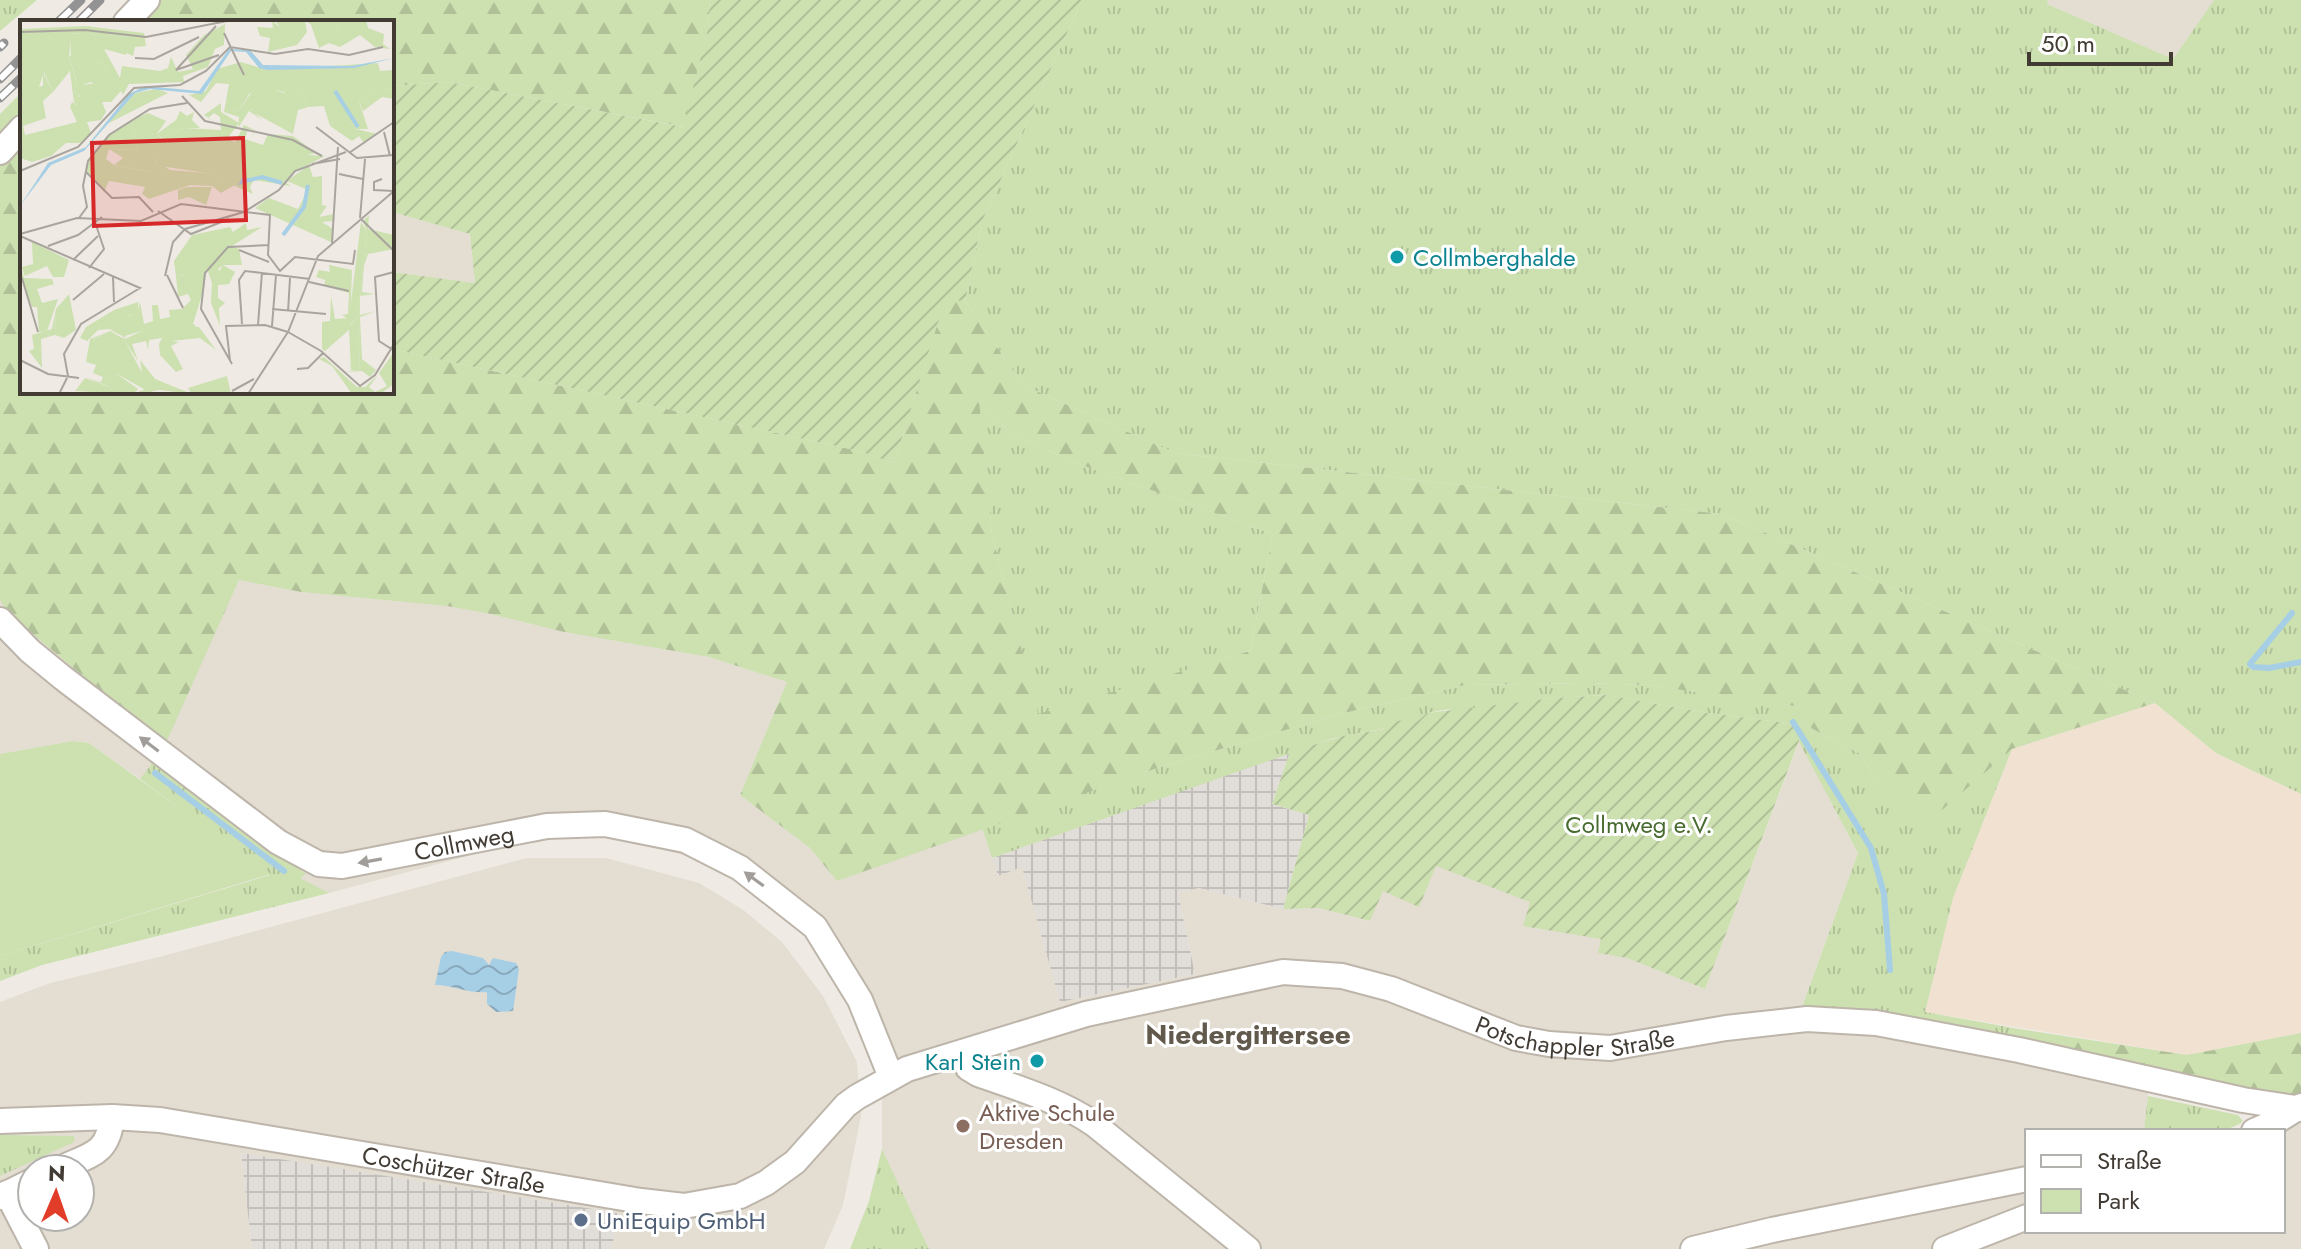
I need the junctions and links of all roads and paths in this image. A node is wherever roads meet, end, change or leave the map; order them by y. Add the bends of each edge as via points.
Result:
1 (147, 0) edge
2 (128, 20) edge
3 (20, 130) edge
4 (0, 152) edge
5 (0, 620) edge
6 (963, 1052) junction
7 (891, 1077) junction
8 (868, 1090) joint
9 (2299, 1108) edge
10 (112, 1117) junction
11 (0, 1121) edge
12 (2263, 1129) edge
13 (90, 1153) edge
14 (2025, 1179) edge
15 (3, 1195) edge
16 (2025, 1218) edge
17 (36, 1249) edge
18 (1248, 1249) edge
19 (1693, 1249) edge
20 (1945, 1249) edge

1 - 2 street
3 - 4 street
7 -> 5 street, Collmweg via 860,1000 815,927 740,868 685,840 605,824 547,826 342,866 319,864 278,842 131,732 30,651
6 - 7 street, Potschappler Straße
6 - 9 street, Potschappler Straße via 1086,1014 1203,987 1283,972 1313,973 1391,989 1516,1038 1549,1044 1610,1048 1807,1019 1876,1023
6 - 18 street via 968,1068 978,1074 1094,1124
7 - 8 street, Potschappler Straße
8 - 10 street, Coschützer Straße via 846,1105 795,1162 766,1183 740,1196 684,1206 216,1128
9 - 12 street
10 - 11 street, Coschützer Straße
10 - 13 street via 104,1146
14 - 19 street
15 - 17 street
16 - 20 street

